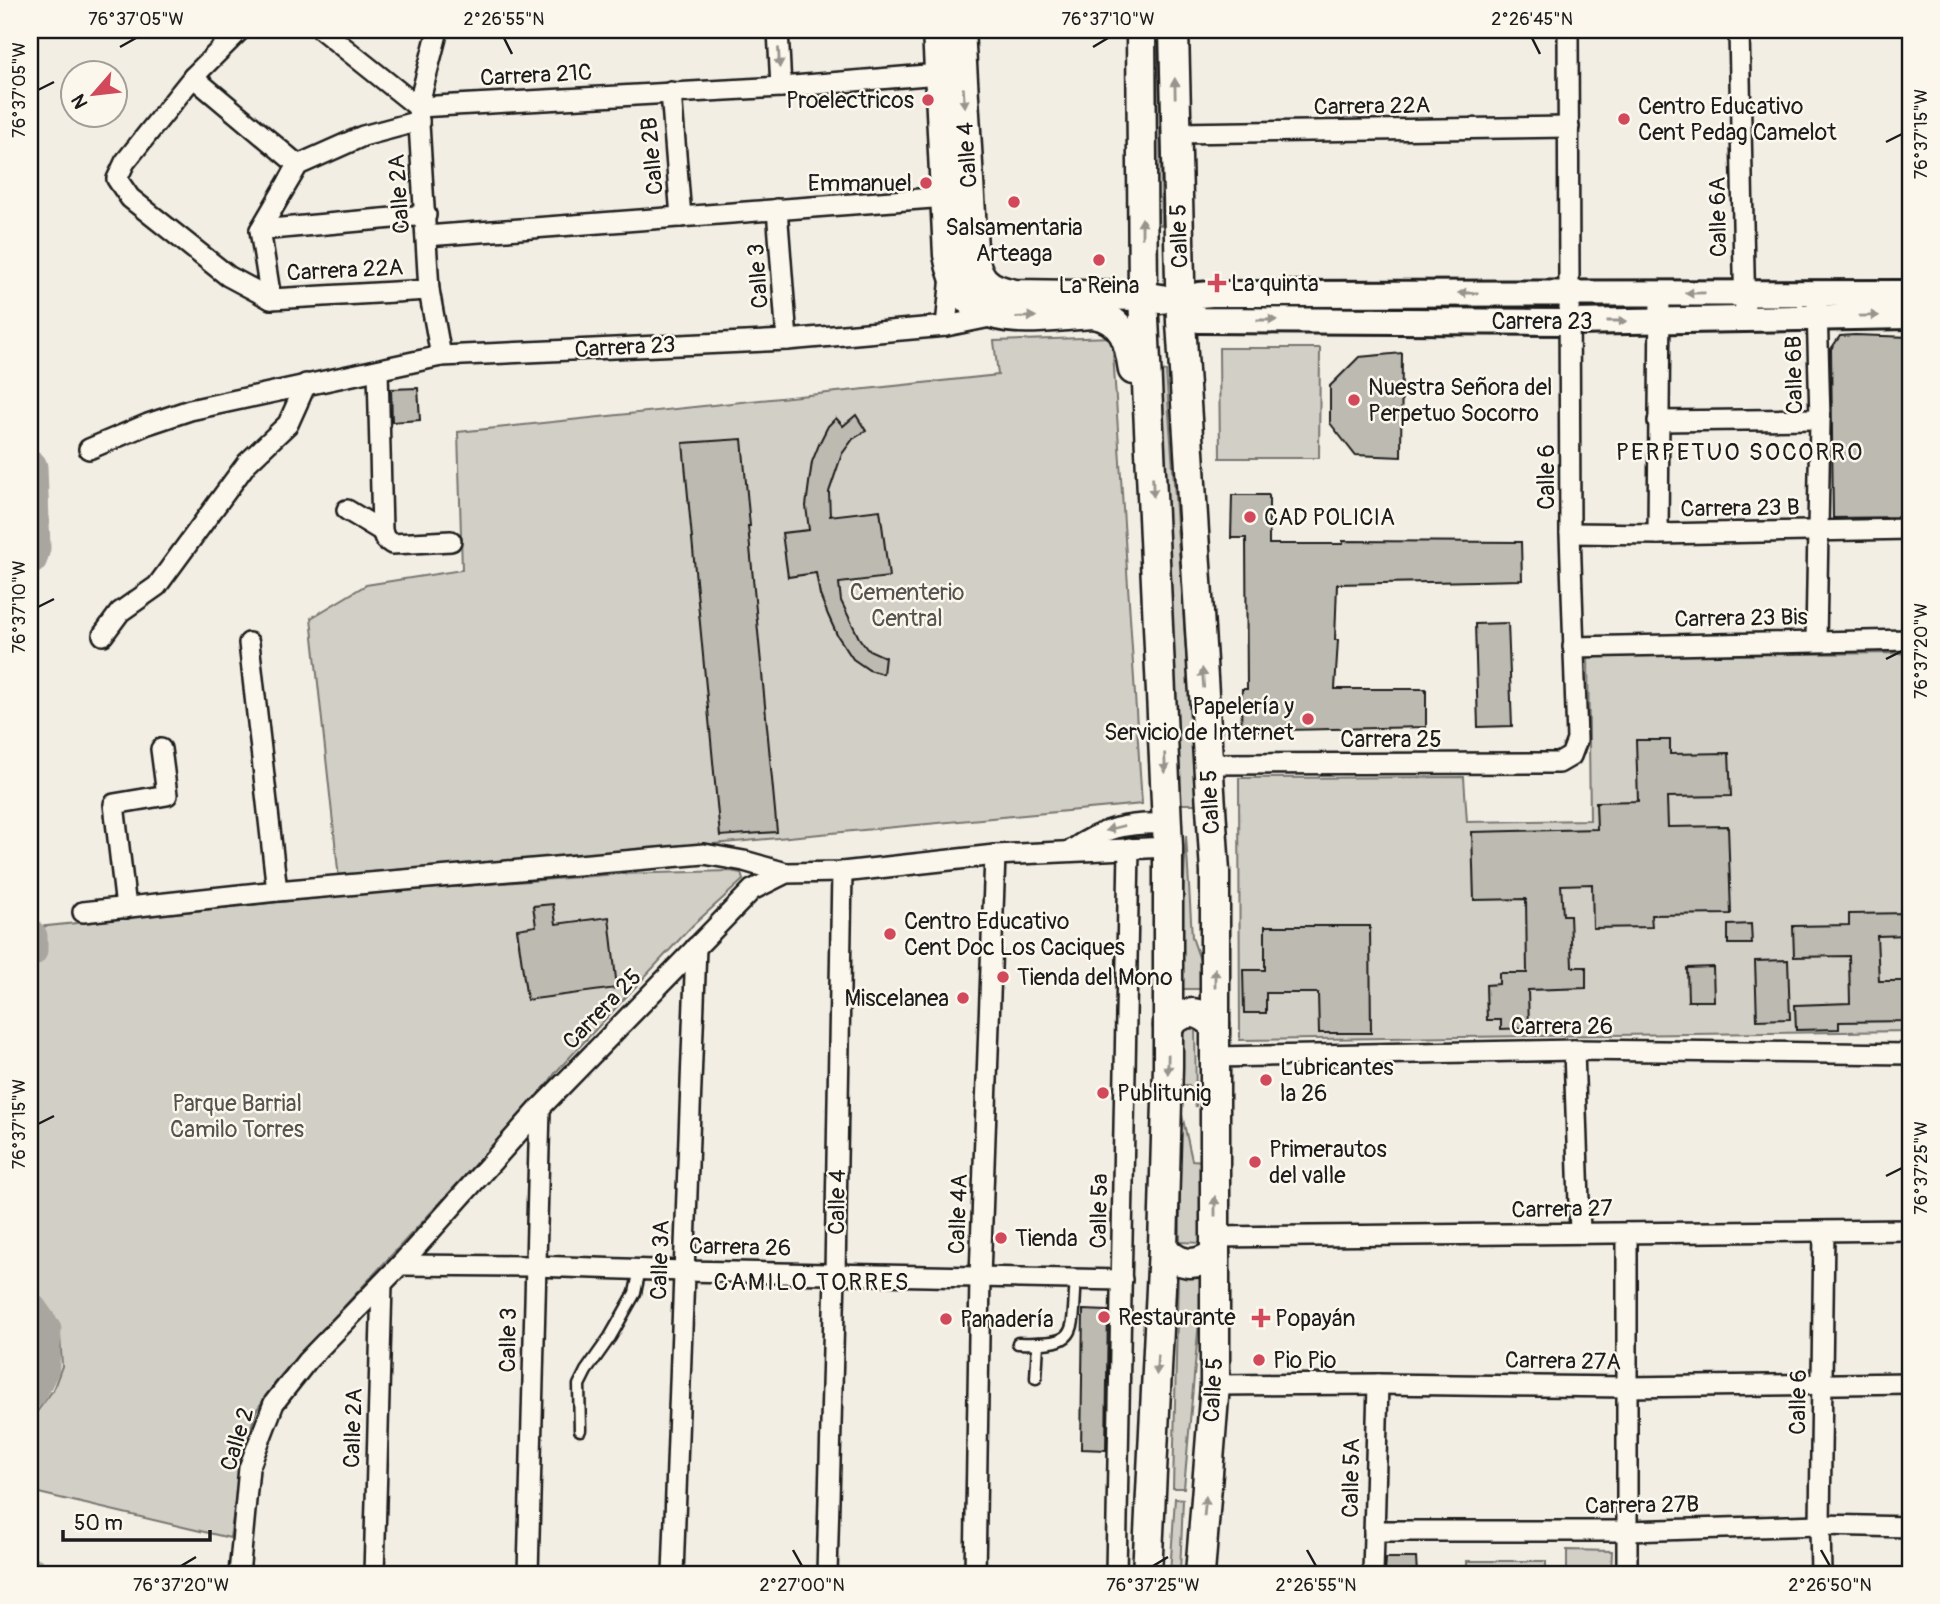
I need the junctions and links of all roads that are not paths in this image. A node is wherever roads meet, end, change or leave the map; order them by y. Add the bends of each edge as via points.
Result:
1 (240, 30) edge
2 (322, 30) edge
3 (438, 30) edge
4 (778, 30) edge
5 (937, 30) edge
6 (960, 30) edge
7 (1141, 30) edge
8 (1174, 30) edge
9 (1568, 30) edge
10 (1739, 30) edge
11 (939, 74) junction
12 (193, 77) junction
13 (781, 87) junction
14 (671, 92) junction
15 (418, 114) junction
16 (1569, 127) junction
17 (1175, 134) junction
18 (298, 165) junction
19 (946, 197) junction
20 (777, 209) junction
21 (426, 215) junction
22 (681, 217) junction
23 (260, 230) junction
24 (426, 236) junction
25 (951, 276) junction
26 (982, 278) joint
27 (429, 290) junction
28 (1570, 292) junction
29 (1744, 292) junction
30 (1817, 293) junction
31 (1910, 293) edge
32 (1660, 294) junction
33 (1143, 296) junction
34 (271, 299) junction
35 (1181, 303) junction
36 (995, 316) junction
37 (1910, 316) edge
38 (1817, 317) junction
39 (1745, 319) junction
40 (1660, 321) junction
41 (1571, 322) junction
42 (946, 326) junction
43 (1127, 337) joint
44 (787, 340) junction
45 (441, 356) junction
46 (378, 370) junction
47 (306, 384) junction
48 (1819, 419) junction
49 (1658, 421) junction
50 (1151, 433) junction
51 (89, 449) dead end
52 (347, 510) dead end
53 (1910, 529) edge
54 (382, 531) junction
55 (1819, 531) junction
56 (1570, 533) junction
57 (1658, 534) junction
58 (450, 541) dead end
59 (103, 635) dead end
60 (1910, 640) edge
61 (1816, 641) junction
62 (250, 643) dead end
63 (1573, 647) junction
64 (161, 750) dead end
65 (1572, 756) joint
66 (1208, 764) junction
67 (1168, 836) junction
68 (1129, 848) junction
69 (1069, 852) junction
70 (995, 855) junction
71 (842, 872) junction
72 (1215, 872) junction
73 (786, 873) junction
74 (277, 891) junction
75 (127, 908) junction
76 (83, 912) dead end
77 (696, 947) junction
78 (1215, 1025) junction
79 (1168, 1026) junction
80 (1574, 1050) junction
81 (1910, 1054) edge
82 (1215, 1056) junction
83 (540, 1108) junction
84 (1910, 1230) edge
85 (1824, 1231) junction
86 (1580, 1233) junction
87 (1627, 1233) junction
88 (1215, 1245) junction
89 (1163, 1247) junction
90 (400, 1265) junction
91 (534, 1266) junction
92 (640, 1269) junction
93 (684, 1271) junction
94 (835, 1273) junction
95 (980, 1276) junction
96 (1076, 1279) junction
97 (1122, 1280) junction
98 (382, 1284) junction
99 (1018, 1343) dead end
100 (1038, 1343) junction
101 (1036, 1378) dead end
102 (1824, 1383) junction
103 (1910, 1383) edge
104 (1378, 1384) junction
105 (1215, 1385) junction
106 (1627, 1387) junction
107 (274, 1403) joint
108 (580, 1430) dead end
109 (1820, 1525) junction
110 (1910, 1527) edge
111 (1374, 1531) junction
112 (1628, 1531) junction
113 (239, 1574) edge
114 (374, 1574) edge
115 (528, 1574) edge
116 (673, 1574) edge
117 (827, 1574) edge
118 (975, 1574) edge
119 (1116, 1574) edge
120 (1147, 1574) edge
121 (1199, 1574) edge
122 (1373, 1574) edge
123 (1627, 1574) edge
124 (1821, 1574) edge

1 - 12 street
2 - 15 street
3 - 15 street, Calle 2A
4 -> 13 street
5 - 11 main road, Calle 4
6 -> 26 main road, Calle 4 via 973,248
33 -> 7 main road, Calle 5
17 -> 8 main road, Calle 5
9 - 16 street, Calle 6
10 - 29 street, Calle 6A
11 - 13 street, Carrera 21C
11 - 19 main road, Calle 4
12 - 18 street
12 - 34 street, Carrera 22A via 125,162 117,179 130,198 228,276
13 - 14 street, Carrera 21C
14 - 15 street, Carrera 21C
14 - 22 street, Calle 2B
15 - 18 street, Carrera 21C
15 - 21 street, Calle 2A
16 - 17 street, Carrera 22A
16 - 28 street, Calle 6
17 - 35 main road, Calle 5
18 - 23 street
19 - 20 street
19 - 25 main road, Calle 4
20 - 22 street
20 - 44 street, Calle 3
21 - 23 street
21 - 24 street, Calle 2A
22 - 24 street
23 - 34 street
24 - 27 street, Calle 2A
25 - 36 main road, Carrera 23 via 969,302
25 - 42 street
26 - 33 main road, Carrera 23 via 1000,292 1015,294
27 - 34 street, Carrera 22A
27 - 45 street, Calle 2A
28 - 32 street, Carrera 23
28 -> 35 street, Carrera 23 via 1212,294
28 - 41 street, Calle 6
29 - 30 street, Carrera 23
29 -> 32 street, Carrera 23
29 - 39 street, Calle 6A
30 - 31 street, Carrera 23
30 - 38 street, Calle 6B
32 - 40 street
33 - 35 main road, Carrera 23
33 - 50 main road, Calle 5
35 -> 41 street, Carrera 23 via 1199,320
66 -> 35 main road, Calle 5
36 - 42 street, Carrera 23
36 -> 43 main road, Carrera 23 via 1094,314 1115,321
38 -> 37 street, Carrera 23
38 - 39 street, Carrera 23
38 - 48 street, Calle 6B
39 - 40 street, Carrera 23
41 -> 40 street, Carrera 23
40 - 49 street
41 - 56 street, Calle 6
42 - 44 street, Carrera 23
43 - 50 main road, Calle 5 via 1136,393
44 - 45 street, Carrera 23
45 - 46 street, Carrera 23
46 - 47 street, Carrera 23
46 - 54 street
47 - 51 street, Carrera 23 via 190,410
47 - 59 street via 288,424 247,463 157,586 120,612
48 - 49 street
48 - 55 street, Calle 6B
49 - 57 street
50 -> 67 main road, Calle 5
52 - 54 street
53 - 55 street, Carrera 23 B
54 - 58 street via 391,544
55 - 57 street, Carrera 23 B
55 - 61 street, Calle 6B
56 - 57 street, Carrera 23 B
56 - 63 street, Calle 6
60 - 61 street, Carrera 23 Bis
61 - 63 street, Carrera 23 Bis
62 - 74 street
63 - 65 street, Calle 6 via 1577,740
64 - 75 street via 167,795 114,804
65 - 66 street, Carrera 25 via 1559,763
66 - 72 main road, Calle 5
67 - 68 street, Carrera 25
67 -> 69 street, Carrera 25 via 1140,823 1114,827
67 - 72 main road via 1187,818 1199,824
67 - 79 main road, Calle 5
68 - 69 street, Carrera 25
68 - 97 street, Calle 5ª
69 - 70 street, Carrera 25
70 - 71 street, Carrera 25
70 - 95 street, Calle 4A
71 - 73 street, Carrera 25
71 - 94 street, Calle 4
78 -> 72 main road, Calle 5
73 - 74 street via 704,855
73 - 77 street, Carrera 25 via 752,890
74 - 75 street
75 - 76 street
77 - 83 street, Carrera 25
77 - 93 street, Calle 3A
78 - 79 main road via 1205,1016 1191,1013 1178,1016
78 - 82 main road, Calle 5
79 -> 89 main road, Calle 5
80 - 81 street, Carrera 26
80 - 82 street, Carrera 26
80 - 86 street
88 -> 82 main road, Calle 5
83 - 90 street, Carrera 25
83 - 91 street, Calle 3
84 - 85 street, Carrera 27
85 - 87 street, Carrera 27
85 - 102 street, Calle 6
86 - 87 street, Carrera 27
86 - 88 street, Carrera 27
87 - 106 street
88 - 89 main road via 1207,1260 1187,1264
88 - 105 main road, Calle 5
89 -> 120 main road, Calle 5
90 - 91 street, Carrera 26
90 - 98 street, Carrera 25
91 - 92 street, Carrera 26
91 - 115 street, Calle 3
92 - 93 street, Carrera 26
92 - 108 lane via 635,1293 579,1385
93 - 94 street, Carrera 26
93 - 116 street, Calle 3A
94 - 95 street, Carrera 26
94 - 117 street, Calle 4
95 - 96 street, Carrera 26
95 - 118 street, Calle 4A
96 - 97 street, Carrera 26
96 - 100 lane via 1071,1330 1058,1342
97 - 119 street, Calle 5ª
98 - 107 street, Carrera 25 via 307,1361
98 - 114 street, Calle 2A
99 - 100 lane
100 - 101 lane
102 - 103 street, Carrera 27A
102 - 106 street, Carrera 27A
102 - 109 street, Calle 6
104 - 105 street, Carrera 27A
104 - 106 street, Carrera 27A
104 - 111 street, Calle 5A
121 -> 105 main road, Calle 5
106 - 112 street
107 - 113 street, Calle 2 via 249,1468
109 - 110 street, Carrera 27B
109 - 112 street, Carrera 27B
109 - 124 street, Calle 6
111 - 112 street, Carrera 27B
111 - 122 street, Calle 5A
112 - 123 street

